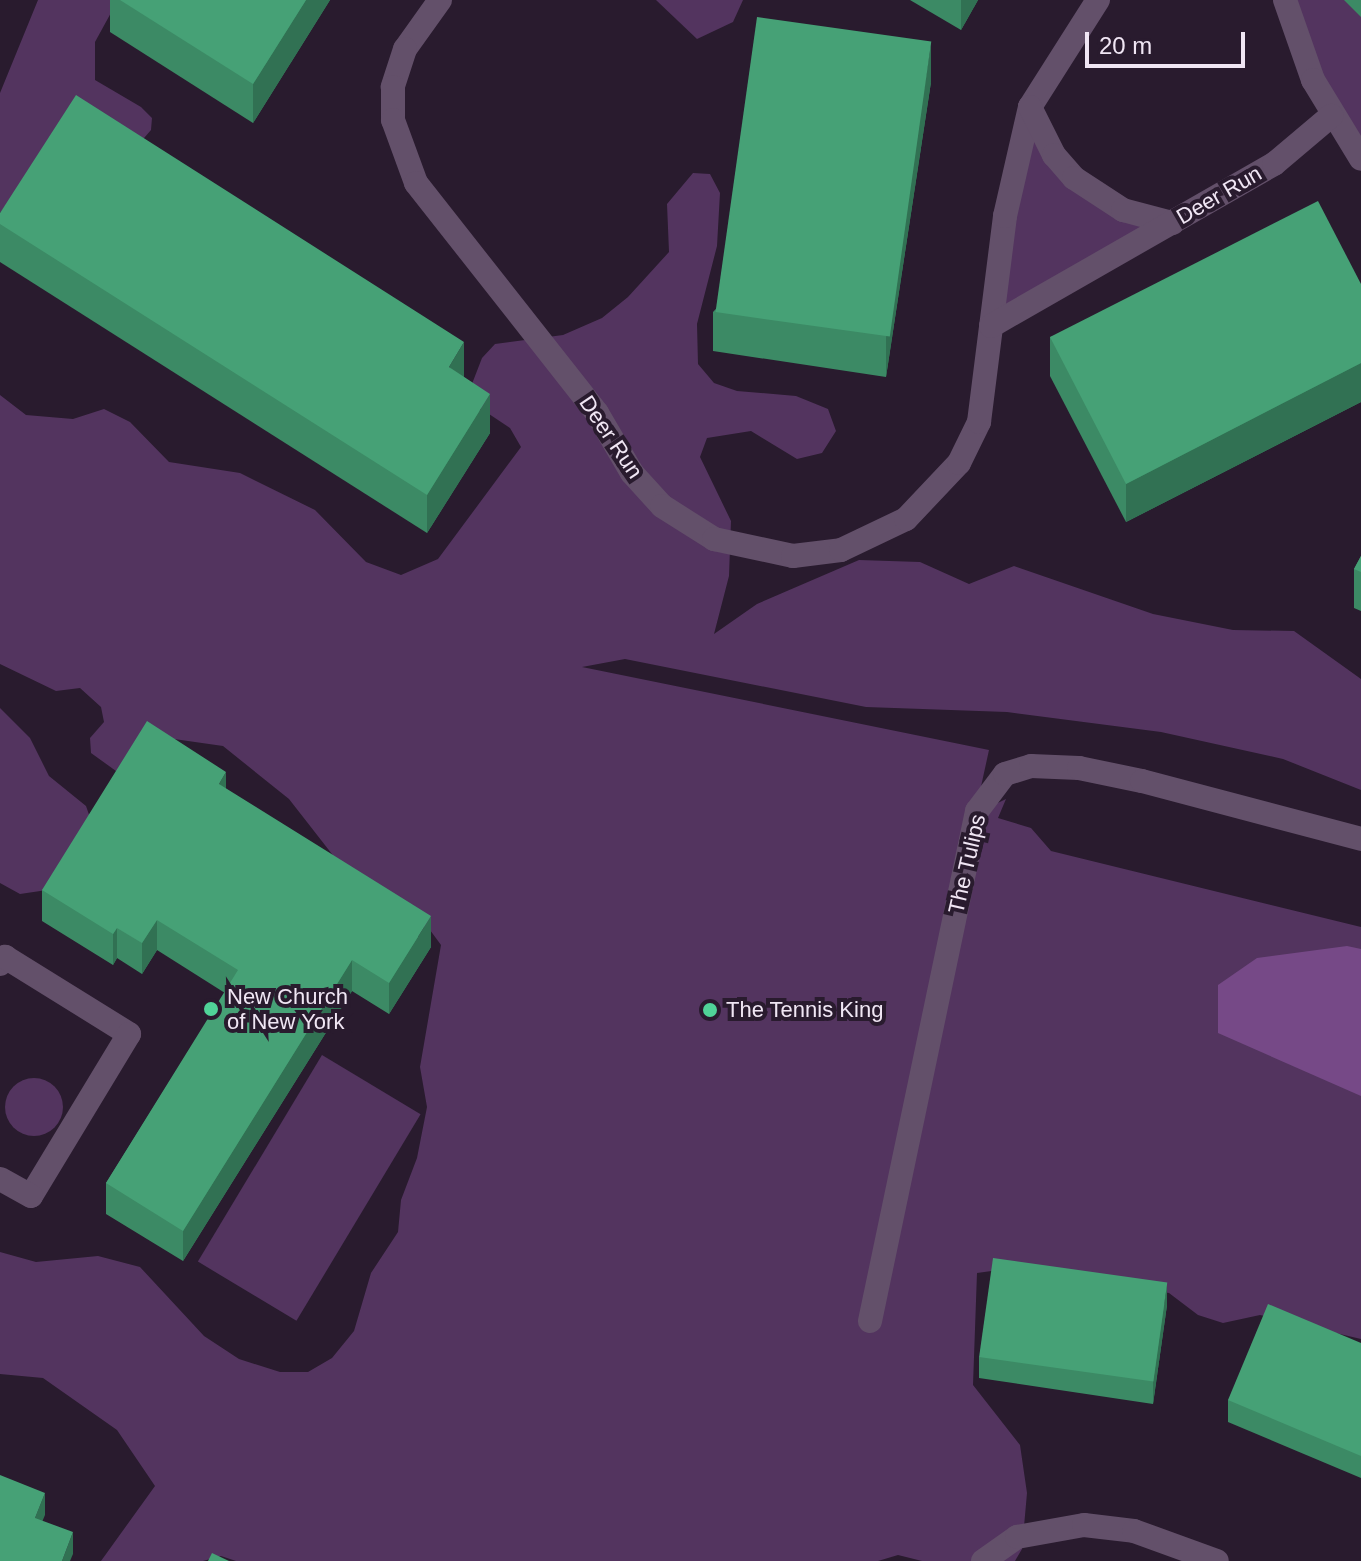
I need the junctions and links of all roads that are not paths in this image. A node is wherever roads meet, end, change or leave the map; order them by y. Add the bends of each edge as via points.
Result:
1 (440, 0) edge
2 (1098, 0) edge
3 (1285, 0) edge
4 (1030, 107) junction
5 (1331, 116) junction
6 (1361, 159) edge
7 (1172, 223) junction
8 (991, 326) junction
9 (1361, 839) edge
10 (0, 964) edge
11 (0, 1179) edge
12 (870, 1321) dead end
13 (983, 1561) edge
14 (1217, 1561) edge

1 - 8 street, Deer Run via 405,49 393,87 393,120 416,183 597,413 632,473 662,506 714,539 793,556 841,550 906,519 959,463 979,422
2 - 4 street, Deer Run
3 - 5 street
4 - 7 street via 1054,155 1074,178 1123,210
4 - 8 street, Deer Run via 1005,216
5 - 6 street
5 - 7 street, Deer Run via 1274,164
7 - 8 street, Deer Run
9 - 12 street, The Tulips via 1079,768 1031,766 995,782 971,831
10 - 11 street via 5,957 129,1034 31,1196
13 - 14 street via 1017,1537 1084,1525 1134,1531

